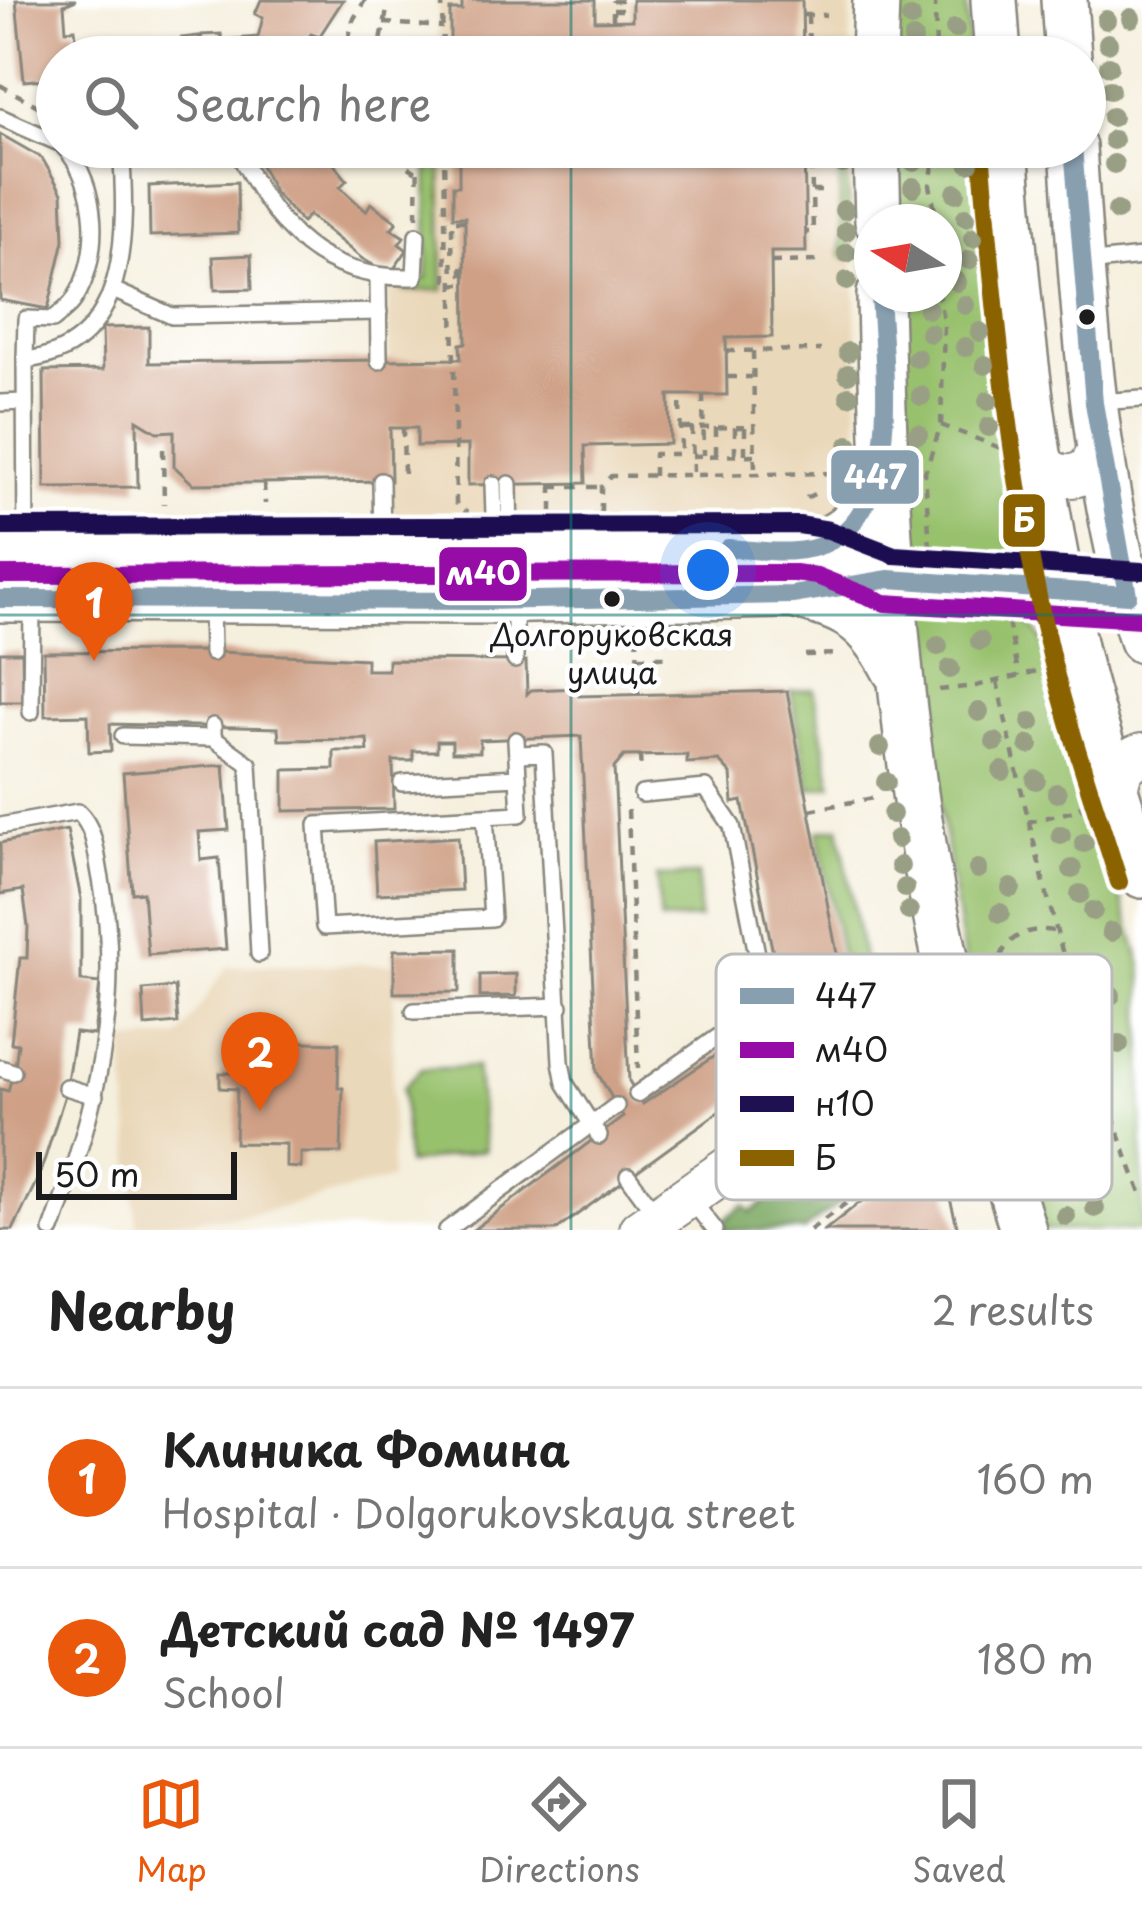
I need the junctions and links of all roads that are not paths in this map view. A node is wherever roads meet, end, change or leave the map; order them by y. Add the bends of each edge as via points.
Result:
1 (876, 0) edge
2 (994, 0) edge
3 (1064, 0) edge
4 (875, 36) edge
5 (997, 36) edge
6 (1067, 36) edge
7 (0, 117) edge
8 (36, 134) edge
9 (81, 168) edge
10 (121, 168) edge
11 (246, 168) edge
12 (877, 168) edge
13 (1007, 168) edge
14 (1074, 168) edge
15 (878, 204) edge
16 (417, 235) road end
17 (1142, 257) edge
18 (1081, 263) junction
19 (378, 278) junction
20 (113, 290) junction
21 (379, 312) junction
22 (879, 312) edge
23 (25, 360) junction
24 (379, 361) dead end
25 (1142, 399) edge
26 (24, 402) junction
27 (0, 403) edge
28 (1097, 422) junction
29 (1021, 450) junction
30 (871, 460) junction
31 (381, 481) dead end
32 (501, 484) dead end
33 (490, 540) junction
34 (797, 549) junction
35 (13, 551) edge
36 (382, 551) junction
37 (889, 579) junction
38 (1062, 592) junction
39 (792, 595) junction
40 (1135, 595) edge
41 (211, 597) junction
42 (16, 599) edge
43 (1007, 600) junction
44 (501, 601) junction
45 (1142, 640) edge
46 (212, 653) dead end
47 (1062, 654) junction
48 (514, 660) dead end
49 (910, 685) junction
50 (31, 712) dead end
51 (123, 736) dead end
52 (1142, 755) edge
53 (518, 777) junction
54 (402, 783) dead end
55 (1096, 792) junction
56 (642, 794) road end
57 (485, 816) junction
58 (0, 826) edge
59 (1142, 875) edge
60 (259, 954) dead end
61 (757, 954) edge
62 (947, 954) edge
63 (560, 1006) junction
64 (414, 1010) dead end
65 (716, 1037) edge
66 (66, 1088) dead end
67 (641, 1090) road end
68 (95, 1096) junction
69 (616, 1106) dead end
70 (594, 1129) junction
71 (628, 1176) dead end
72 (716, 1176) edge
73 (1015, 1200) edge
74 (661, 1214) edge
75 (52, 1230) edge
76 (447, 1230) edge
77 (715, 1230) edge
78 (1024, 1230) edge

1 - 4 main road
2 - 5 main road
3 - 6 main road
7 - 8 lane
9 - 23 lane via 92,229 87,265 74,302 52,320 26,319
10 - 20 lane via 123,245
11 - 19 lane via 280,220 313,250
12 - 15 main road
13 - 29 main road via 1023,355
14 - 18 main road
16 - 19 lane via 415,277
17 - 18 lane
18 - 28 main road
19 - 21 lane
20 - 21 lane via 172,316
20 - 23 lane via 72,347
21 - 24 lane
22 - 30 main road
23 - 26 lane
25 - 28 lane
26 - 27 lane
26 - 35 lane
28 - 29 street via 1094,463 1077,476 1056,475
28 - 40 main road
29 - 38 main road
30 - 34 main road via 866,503 854,522 832,541
30 - 37 main road
31 - 36 lane
32 - 33 lane
33 - 34 main road
33 - 36 main road
33 - 44 street via 512,574
34 - 37 street
35 - 36 main road
37 - 39 main road
37 - 43 main road
37 - 49 main road
38 - 40 street
38 - 43 street
38 - 47 main road
39 - 44 main road
39 - 49 main road via 862,621
40 - 45 main road
41 - 42 main road
41 - 44 main road
41 - 46 lane
42 - 50 lane
43 - 47 main road via 1032,595 1053,608
44 - 48 lane
47 - 55 main road
49 - 62 main road via 913,787
51 - 60 lane via 213,732 249,764
52 - 55 street
53 - 54 lane
53 - 57 lane via 520,814
53 - 63 lane via 516,747 544,753
55 - 59 main road
56 - 61 lane via 706,788 732,826
57 - 57 lane via 492,918 324,927 316,825
58 - 68 lane via 78,812 90,824 109,961
63 - 64 lane
63 - 70 lane via 566,1083
65 - 67 lane
66 - 68 lane
68 - 75 lane
69 - 70 lane
70 - 76 lane
71 - 74 lane
72 - 74 street
73 - 78 main road
74 - 77 lane

